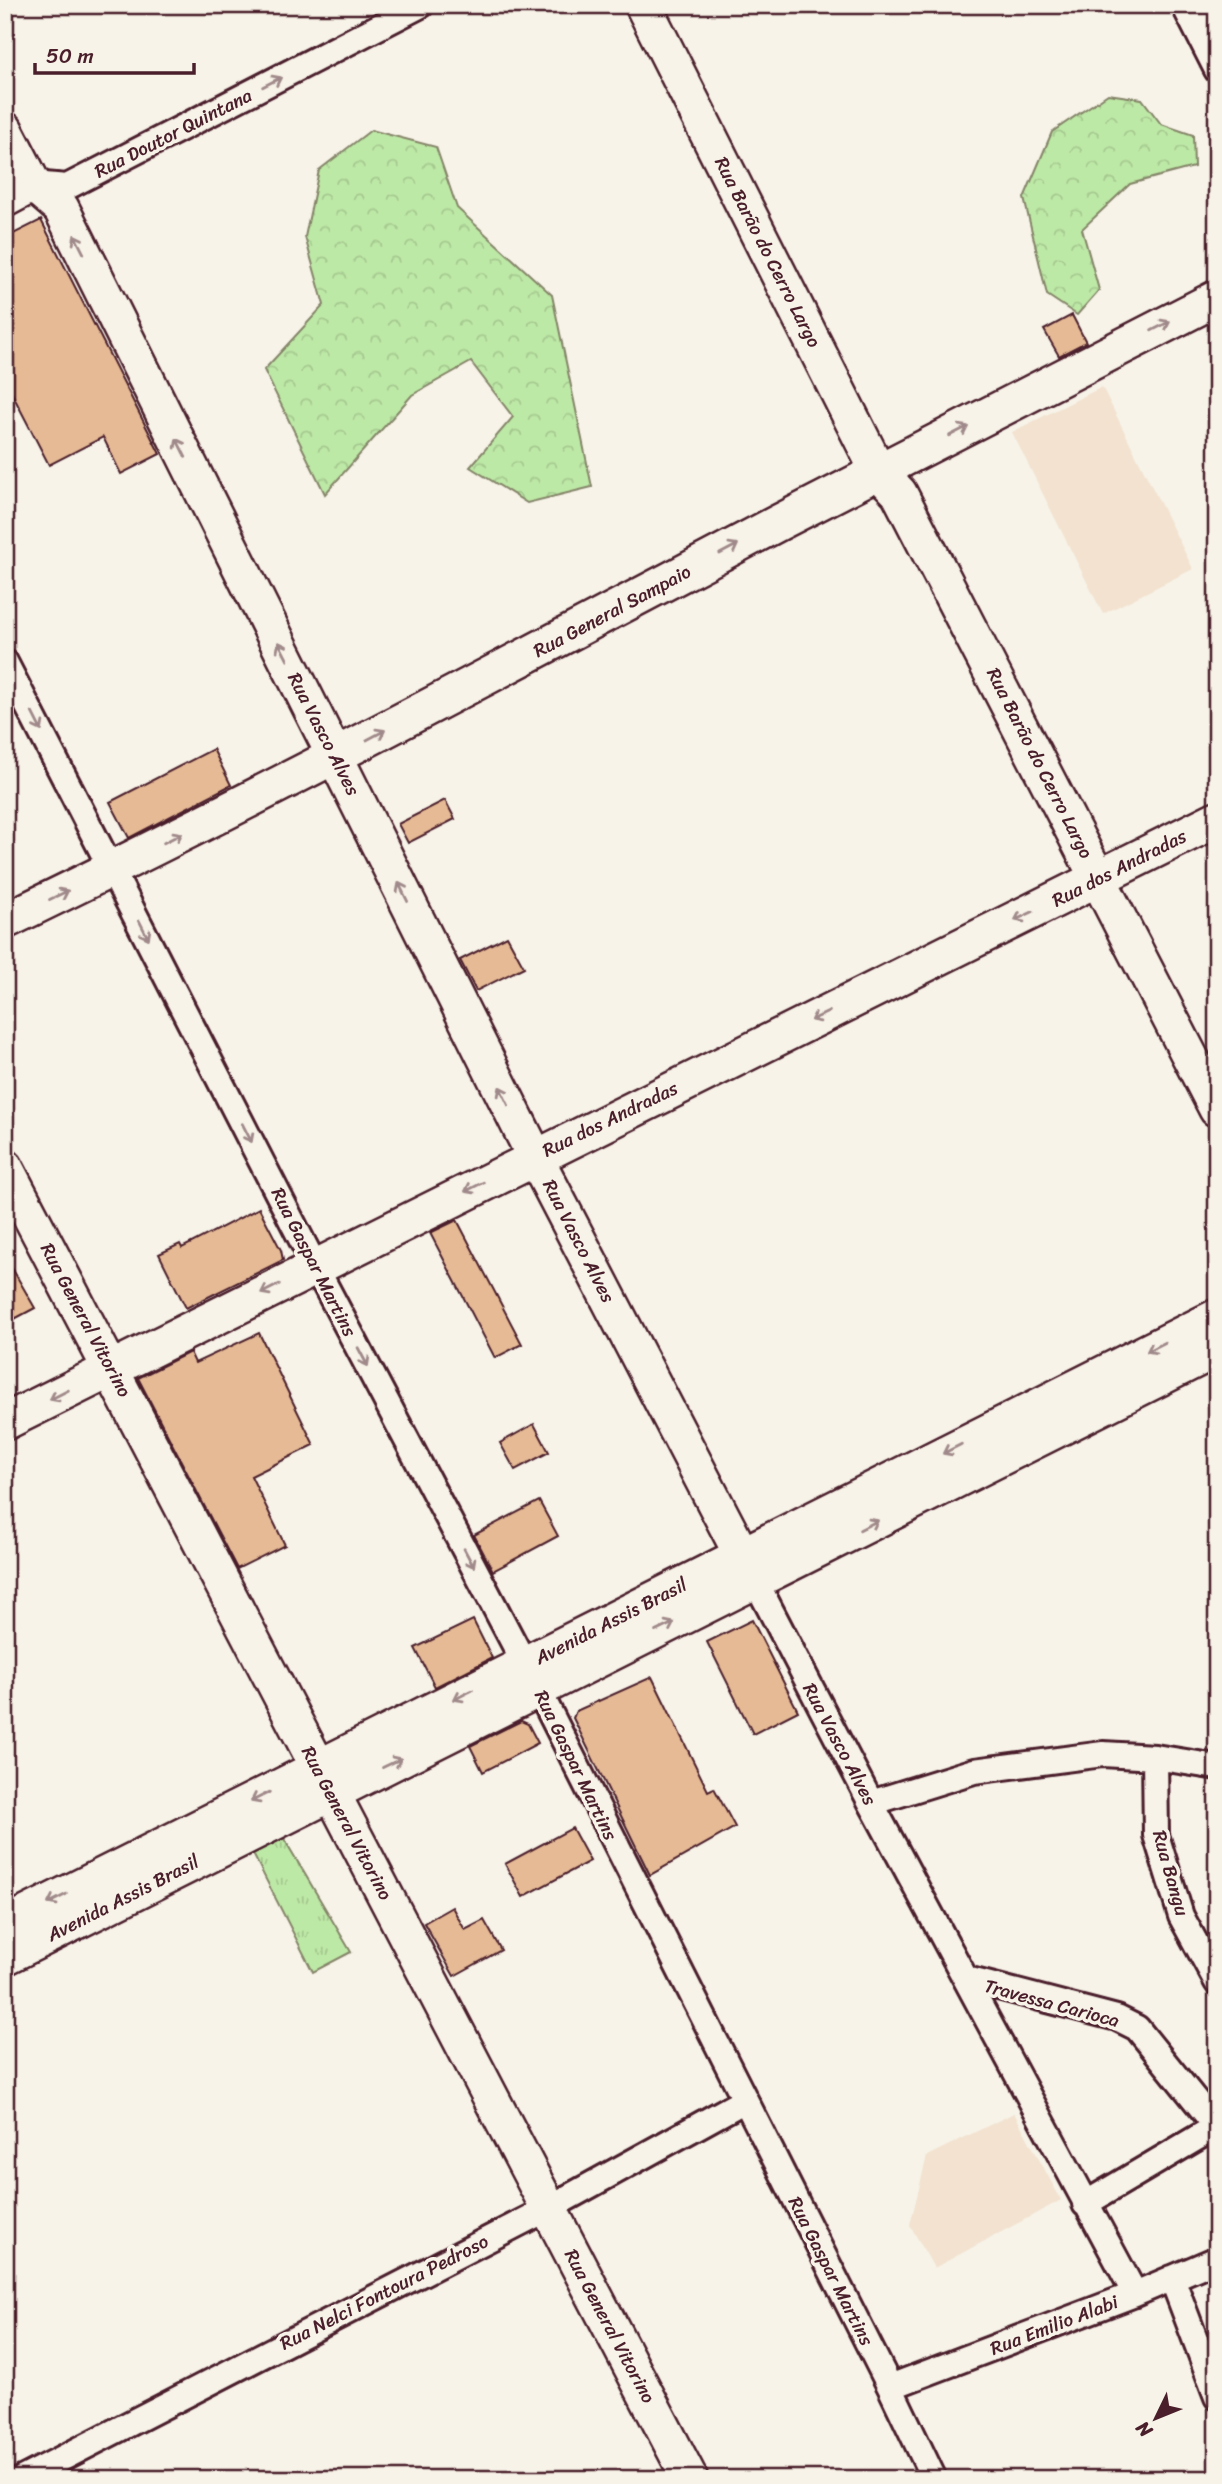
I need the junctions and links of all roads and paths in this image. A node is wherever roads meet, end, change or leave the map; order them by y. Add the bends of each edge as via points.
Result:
1 (421, 5) edge
2 (643, 5) edge
3 (665, 5) edge
4 (1184, 5) edge
5 (1206, 5) edge
6 (1217, 26) edge
7 (1217, 70) edge
8 (5, 130) edge
9 (19, 191) edge
10 (1217, 298) edge
11 (892, 475) junction
12 (5, 662) edge
13 (335, 756) junction
14 (1217, 819) edge
15 (113, 870) junction
16 (1100, 878) junction
17 (5, 921) edge
18 (1217, 1109) edge
19 (535, 1157) junction
20 (5, 1167) edge
21 (315, 1266) junction
22 (1217, 1317) edge
23 (1217, 1349) edge
24 (112, 1368) junction
25 (1074, 1405) junction
26 (5, 1422) edge
27 (749, 1569) junction
28 (531, 1678) junction
29 (1155, 1757) junction
30 (1217, 1767) edge
31 (324, 1781) junction
32 (871, 1803) junction
33 (165, 1861) junction
34 (5, 1925) edge
35 (5, 1957) edge
36 (967, 1979) junction
37 (1217, 1982) edge
38 (745, 2101) junction
39 (1217, 2126) edge
40 (1085, 2204) junction
41 (549, 2208) junction
42 (1217, 2259) edge
43 (1172, 2278) junction
44 (1135, 2294) junction
45 (890, 2387) junction
46 (1217, 2397) edge
47 (22, 2479) edge
48 (690, 2479) edge
49 (934, 2479) edge

9 -> 1 street, Rua Doutor Quintana via 67,187
2 - 11 street, Rua Barão do Cerro Largo
3 - 11 street, Rua Barão do Cerro Largo
4 - 7 street
5 - 6 street
8 - 9 street
13 -> 9 street, Rua Vasco Alves via 61,208
11 -> 10 street, Rua General Sampaio
13 -> 11 street, Rua General Sampaio
11 - 16 street, Rua Barão do Cerro Largo
12 -> 15 street, Rua Gaspar Martins
15 -> 13 street, Rua General Sampaio
19 -> 13 street, Rua Vasco Alves
14 - 16 street, Rua dos Andradas
17 -> 15 street, Rua General Sampaio
15 -> 21 street, Rua Gaspar Martins
16 - 18 street, Rua Barão do Cerro Largo
16 -> 19 street, Rua dos Andradas
19 -> 21 street, Rua dos Andradas
19 - 27 street, Rua Vasco Alves
20 - 24 street, Rua General Vitorino
21 -> 24 street, Rua dos Andradas
21 -> 28 street, Rua Gaspar Martins
22 -> 25 street, Avenida Assis Brasil
23 - 25 street, Avenida Assis Brasil
24 -> 26 street, Rua dos Andradas
24 - 31 street, Rua General Vitorino
25 - 27 street, Avenida Assis Brasil
27 - 28 street, Avenida Assis Brasil
27 - 32 street, Rua Vasco Alves
28 - 31 street, Avenida Assis Brasil
28 - 38 street, Rua Gaspar Martins
29 - 30 street
29 - 32 street via 1103,1754 974,1771
29 - 37 street, Rua Bangu via 1156,1835 1181,1916
31 - 33 street, Avenida Assis Brasil
31 - 41 street, Rua General Vitorino
32 - 36 street, Rua Vasco Alves
33 -> 34 street, Avenida Assis Brasil
33 - 35 street, Avenida Assis Brasil
36 - 39 street, Travessa Carioca via 1117,2018 1138,2028
36 - 40 street, Rua Vasco Alves
38 - 41 street, Rua Nelci Fontoura Pedroso
38 - 45 street, Rua Gaspar Martins
39 - 40 street
40 - 44 street, Rua Vasco Alves
41 - 47 street, Rua Nelci Fontoura Pedroso
41 - 48 street, Rua General Vitorino
42 - 43 street, Rua Emilio Alabi
43 - 44 street, Rua Emilio Alabi
43 - 46 street
44 - 45 street, Rua Emilio Alabi
45 - 49 street, Rua Gaspar Martins

